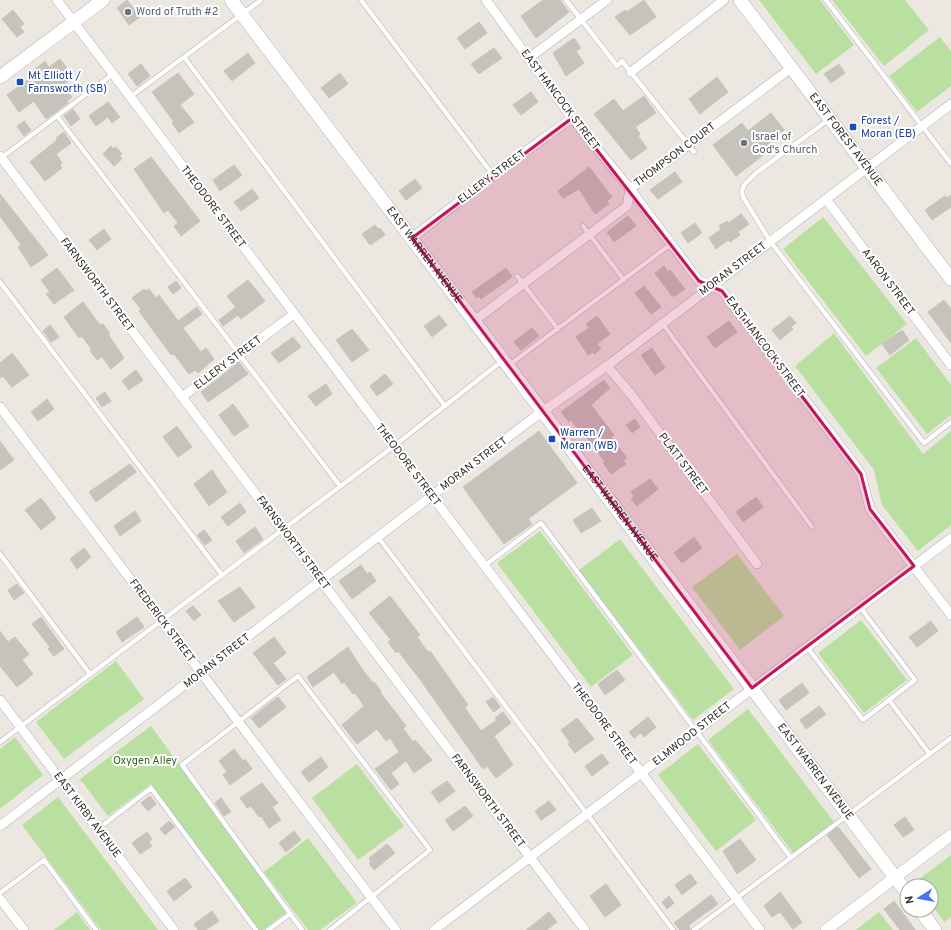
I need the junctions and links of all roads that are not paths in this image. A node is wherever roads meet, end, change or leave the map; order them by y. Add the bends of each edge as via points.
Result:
1 (57, 0) edge
2 (103, 0) edge
3 (231, 0) edge
4 (261, 0) edge
5 (361, 0) edge
6 (486, 0) edge
7 (566, 0) edge
8 (607, 0) edge
9 (724, 0) edge
10 (740, 0) edge
11 (826, 0) edge
12 (242, 14) junction
13 (581, 19) junction
14 (74, 22) junction
15 (184, 57) junction
16 (529, 58) junction
17 (791, 68) junction
18 (631, 72) junction
19 (113, 74) junction
20 (0, 77) edge
21 (130, 97) junction
22 (951, 104) edge
23 (57, 116) junction
24 (572, 118) junction
25 (830, 119) junction
26 (922, 126) junction
27 (691, 148) junction
28 (0, 158) edge
29 (951, 164) edge
30 (867, 168) junction
31 (493, 175) junction
32 (630, 189) junction
33 (826, 199) junction
34 (583, 226) dead end
35 (589, 234) junction
36 (412, 238) junction
37 (770, 241) junction
38 (671, 244) junction
39 (951, 279) edge
40 (520, 280) junction
41 (624, 280) junction
42 (0, 282) edge
43 (710, 286) junction
44 (294, 314) junction
45 (474, 321) junction
46 (662, 323) junction
47 (558, 329) junction
48 (239, 355) junction
49 (506, 363) junction
50 (951, 365) edge
51 (607, 366) junction
52 (182, 397) junction
53 (445, 406) junction
54 (0, 407) edge
55 (542, 412) junction
56 (951, 422) edge
57 (394, 446) junction
58 (340, 486) junction
59 (431, 496) junction
60 (812, 527) dead end
61 (282, 529) junction
62 (378, 537) junction
63 (951, 538) edge
64 (0, 554) edge
65 (757, 564) dead end
66 (484, 566) junction
67 (914, 566) junction
68 (222, 575) junction
69 (321, 580) junction
70 (860, 607) junction
71 (951, 615) edge
72 (162, 621) junction
73 (807, 648) junction
74 (201, 673) junction
75 (90, 674) junction
76 (752, 688) junction
77 (0, 700) edge
78 (889, 700) junction
79 (238, 721) junction
80 (20, 727) junction
81 (697, 731) junction
82 (951, 738) edge
83 (0, 742) edge
84 (929, 754) junction
85 (641, 773) junction
86 (60, 780) junction
87 (587, 814) junction
88 (848, 815) junction
89 (0, 826) edge
90 (98, 830) junction
91 (951, 835) edge
92 (530, 857) junction
93 (791, 858) junction
94 (895, 878) junction
95 (899, 883) edge
96 (0, 893) edge
97 (371, 897) junction
98 (0, 899) edge
99 (736, 899) junction
100 (3, 909) edge
101 (290, 914) junction
102 (926, 918) edge
103 (24, 930) edge
104 (96, 930) edge
105 (174, 930) edge
106 (256, 930) edge
107 (268, 930) edge
108 (302, 930) edge
109 (330, 930) edge
110 (396, 930) edge
111 (434, 930) edge
112 (585, 930) edge
113 (673, 930) edge
114 (694, 930) edge
115 (760, 930) edge
116 (826, 930) edge
117 (935, 930) edge

1 - 14 street, THEODORE STREET
2 - 14 main road
3 - 12 main road, EAST WARREN AVENUE
4 - 12 lane
5 - 31 lane
6 - 16 street, EAST HANCOCK STREET
7 - 13 lane
8 - 13 street
9 - 18 street
10 - 17 main road, EAST FOREST AVENUE
11 - 26 lane
12 - 15 lane
12 - 36 main road, EAST WARREN AVENUE
13 - 16 street
13 - 18 lane via 617,66 622,61
14 - 19 street, THEODORE STREET
14 - 20 main road
15 - 21 lane
15 - 53 lane
16 - 24 street, EAST HANCOCK STREET
17 - 25 main road, EAST FOREST AVENUE
17 - 27 street, THOMPSON COURT
18 - 27 lane
19 - 21 street, THEODORE STREET
19 - 23 lane
21 - 44 street, THEODORE STREET
22 - 26 street, MORAN STREET
23 - 28 lane
23 - 48 lane
24 - 31 street, ELLERY STREET
24 - 32 street, EAST HANCOCK STREET
25 - 30 main road, EAST FOREST AVENUE
25 - 37 lane via 744,184 742,191 746,204
26 - 29 lane
26 - 30 street, MORAN STREET
27 - 32 street, THOMPSON COURT
28 - 52 street, FARNSWORTH STREET
30 - 33 street, MORAN STREET
30 - 39 main road, EAST FOREST AVENUE
31 - 36 street, ELLERY STREET
32 - 35 street, THOMPSON COURT via 627,206
32 - 38 street, EAST HANCOCK STREET
33 - 37 street, MORAN STREET
33 - 50 street, AARON STREET
34 - 35 lane
35 - 40 street, THOMPSON COURT
35 - 41 lane
36 - 45 main road, EAST WARREN AVENUE
37 - 43 street, MORAN STREET
37 - 56 lane via 924,443
38 - 41 lane
38 - 43 street, EAST HANCOCK STREET via 699,281
40 - 45 street, THOMPSON COURT
40 - 47 lane
41 - 47 lane
42 - 68 lane
43 - 46 street, MORAN STREET
43 - 67 street, EAST HANCOCK STREET via 722,291 855,465 861,474 870,509
44 - 48 street, ELLERY STREET
44 - 57 street, THEODORE STREET
45 - 49 main road, EAST WARREN AVENUE
46 - 51 street, MORAN STREET
46 - 60 lane
47 - 49 lane
48 - 52 street, ELLERY STREET
48 - 58 lane
49 - 53 lane
49 - 55 main road, EAST WARREN AVENUE
51 - 55 street, MORAN STREET
51 - 65 street, PLATT STREET via 630,393
52 - 61 street, FARNSWORTH STREET
53 - 57 lane
54 - 72 street, FREDERICK STREET
55 - 59 street, MORAN STREET
55 - 76 main road, EAST WARREN AVENUE
57 - 58 lane
57 - 59 street, THEODORE STREET
58 - 61 lane
59 - 62 street, MORAN STREET
59 - 66 street, THEODORE STREET
61 - 68 lane
61 - 69 street, FARNSWORTH STREET
62 - 69 street, MORAN STREET
62 - 87 lane
63 - 67 street, ELMWOOD STREET
64 - 75 lane
66 - 81 lane via 541,523
66 - 85 street, THEODORE STREET
67 - 70 street, ELMWOOD STREET
67 - 71 street, EAST HANCOCK STREET
68 - 72 lane
69 - 74 street, MORAN STREET
69 - 92 street, FARNSWORTH STREET
70 - 73 street, ELMWOOD STREET
70 - 78 lane via 915,680
72 - 74 street, FREDERICK STREET
72 - 75 lane
73 - 76 street, ELMWOOD STREET
73 - 78 lane via 863,720
74 - 79 street, FREDERICK STREET
74 - 86 street, MORAN STREET
75 - 80 lane
76 - 81 street, ELMWOOD STREET
76 - 88 main road, EAST WARREN AVENUE
77 - 80 street, EAST KIRBY AVENUE
78 - 84 lane
79 - 97 street, FREDERICK STREET
79 - 97 lane via 298,676 430,850
79 - 101 lane via 182,765
80 - 83 lane
80 - 86 street, EAST KIRBY AVENUE
81 - 85 street, ELMWOOD STREET
81 - 93 lane
82 - 84 lane
84 - 88 lane
85 - 87 street, ELMWOOD STREET
85 - 99 street, THEODORE STREET
86 - 89 street, MORAN STREET
86 - 90 street, EAST KIRBY AVENUE
87 - 92 street, ELMWOOD STREET
87 - 113 lane
88 - 93 lane
88 - 94 main road, EAST WARREN AVENUE
90 - 105 street, EAST KIRBY AVENUE
90 - 106 lane via 151,788
91 - 94 street
92 - 111 street, ELMWOOD STREET
92 - 112 street, FARNSWORTH STREET
93 - 99 lane
94 - 95 main road, EAST WARREN AVENUE
94 - 116 street
96 - 104 lane via 44,860
97 - 109 lane
97 - 110 street, FREDERICK STREET
98 - 100 street
99 - 114 lane
99 - 115 street, THEODORE STREET
100 - 103 street
101 - 107 lane
101 - 108 lane
102 - 117 main road

